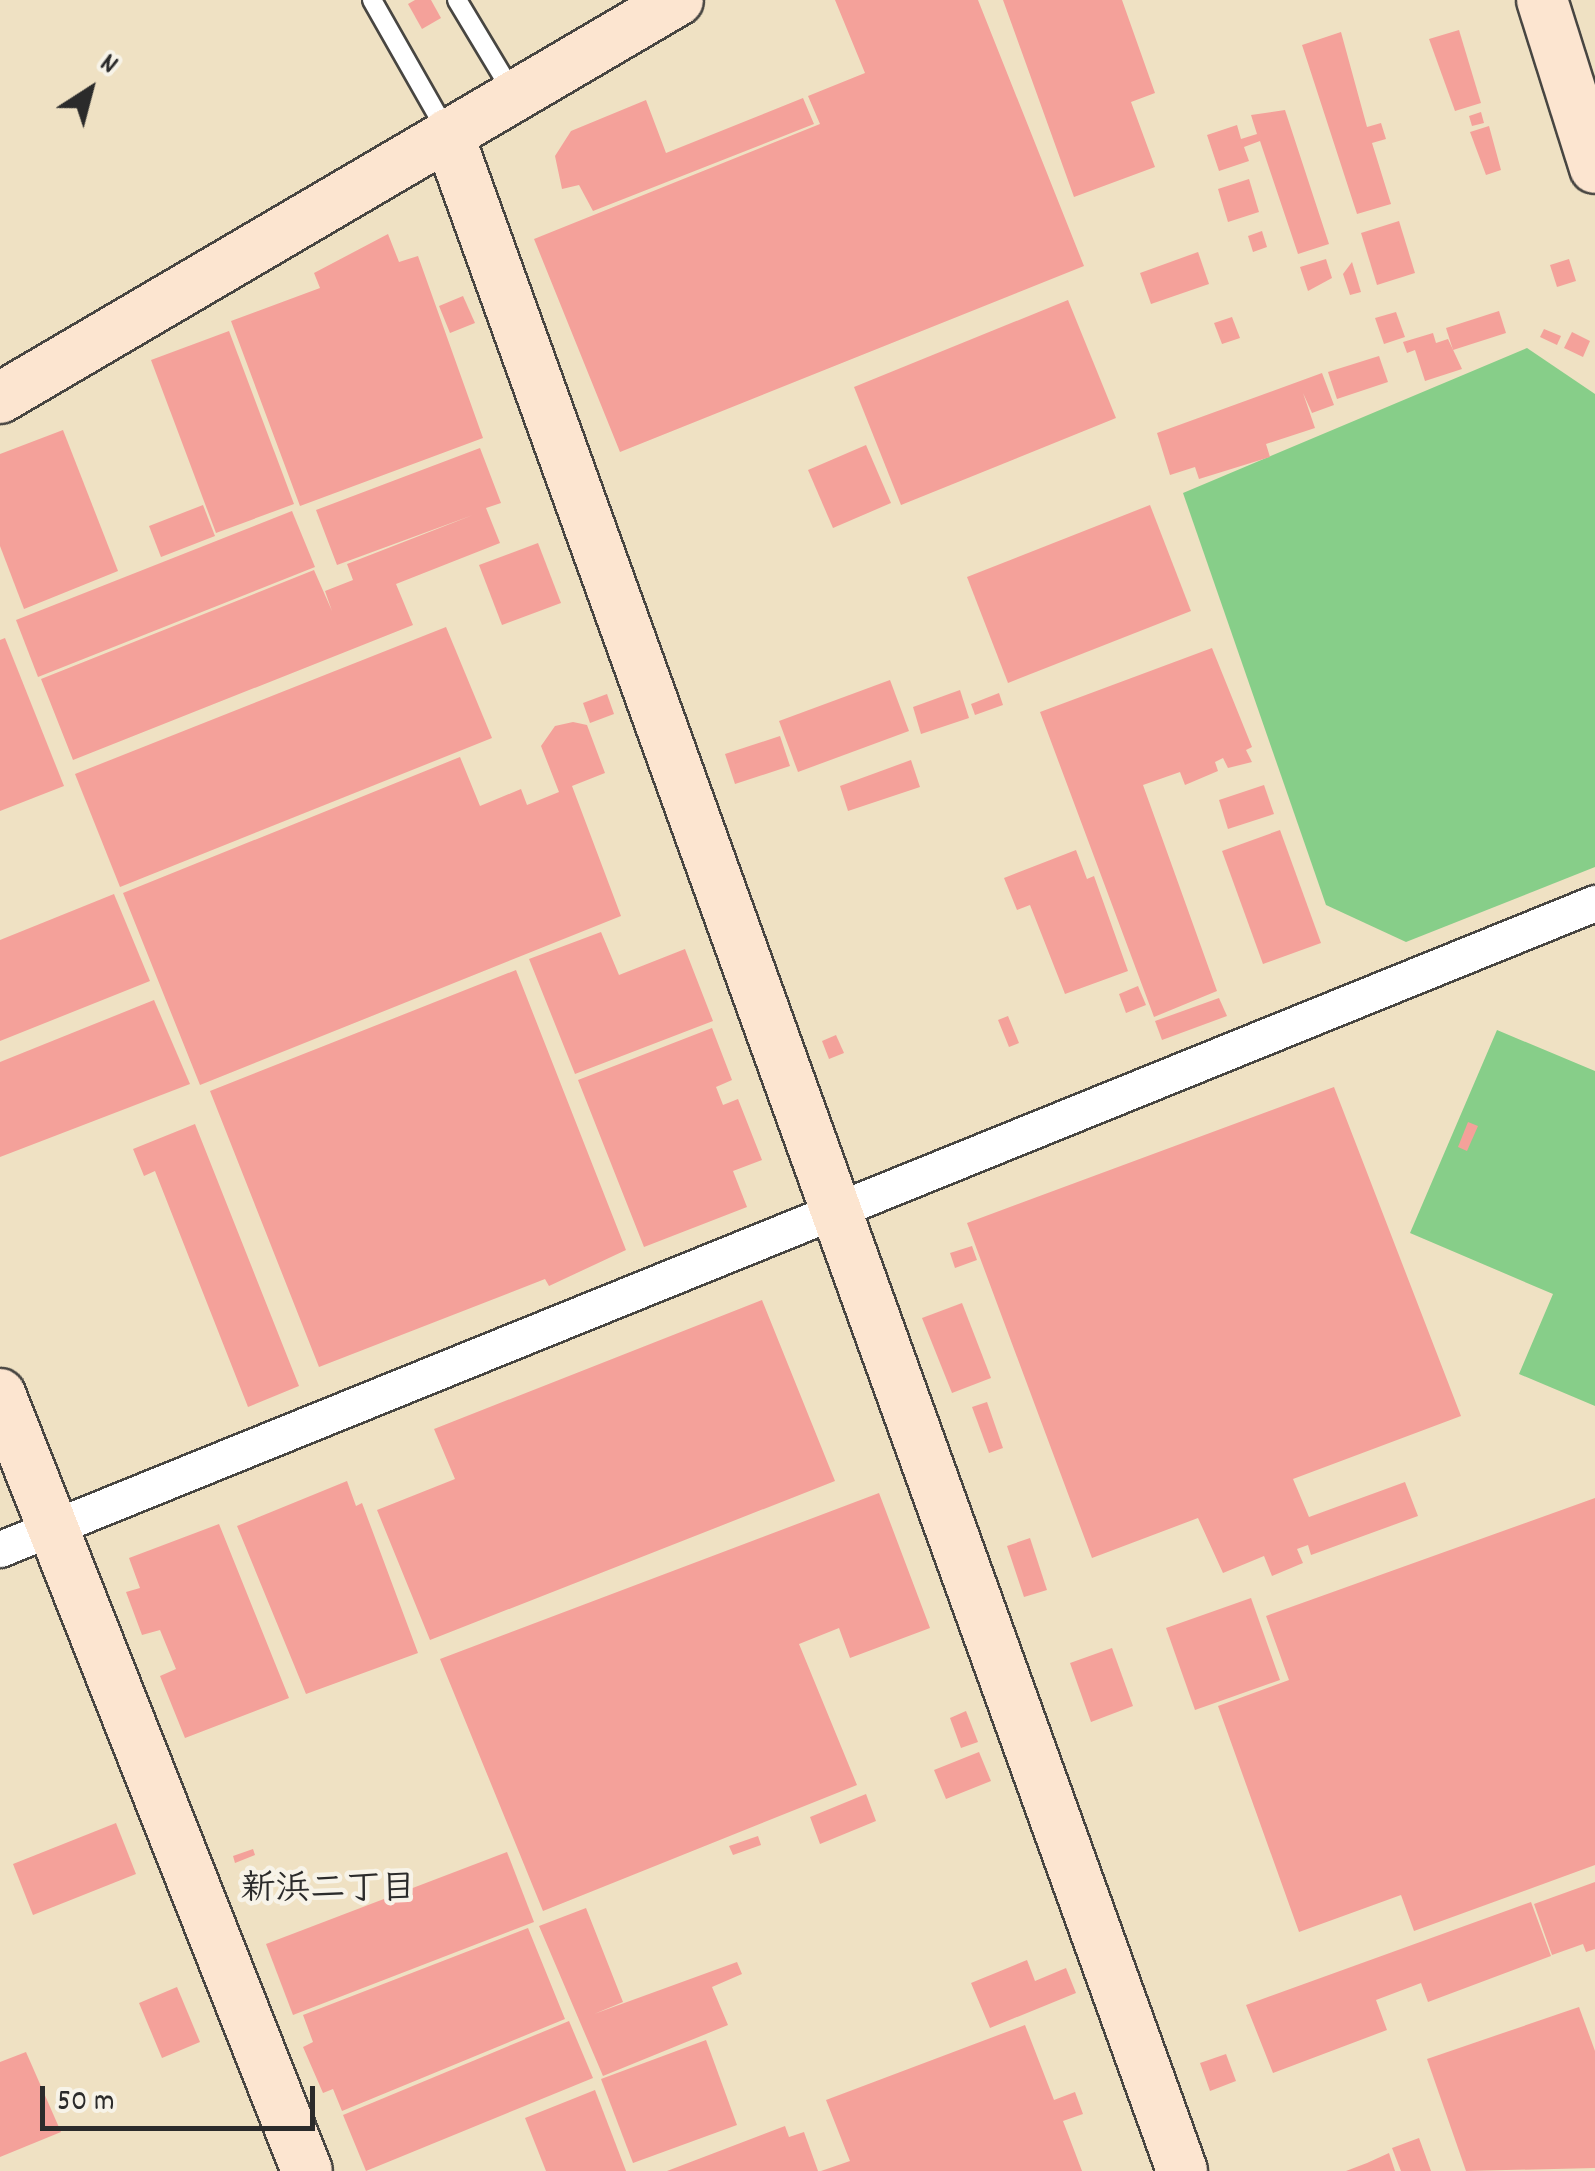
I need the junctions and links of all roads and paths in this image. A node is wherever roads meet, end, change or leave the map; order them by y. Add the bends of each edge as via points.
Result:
1 (372, 0) edge
2 (457, 0) edge
3 (678, 0) edge
4 (1542, 0) edge
5 (514, 95) junction
6 (448, 134) junction
7 (1595, 168) edge
8 (0, 398) edge
9 (1595, 903) edge
10 (835, 1216) junction
11 (0, 1394) edge
12 (54, 1528) junction
13 (0, 1549) edge
14 (307, 2171) edge
15 (1182, 2171) edge

1 - 6 lane
2 - 5 lane
3 - 5 street
4 - 7 street
5 - 6 street
6 - 8 street
6 - 10 street
9 - 10 street
10 - 12 street
10 - 15 street
11 - 12 street
12 - 13 street
12 - 14 street

